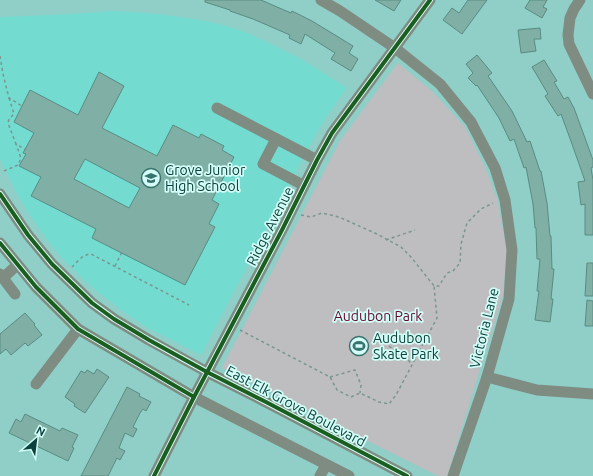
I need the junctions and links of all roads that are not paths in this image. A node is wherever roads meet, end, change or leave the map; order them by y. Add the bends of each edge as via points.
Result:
1 (321, 0) edge
2 (430, 0) edge
3 (580, 0) edge
4 (395, 48) junction
5 (593, 94) edge
6 (217, 108) dead end
7 (276, 139) junction
8 (317, 160) junction
9 (303, 185) junction
10 (0, 194) edge
11 (0, 243) edge
12 (17, 265) junction
13 (1, 276) edge
14 (15, 294) dead end
15 (78, 329) junction
16 (207, 372) junction
17 (487, 377) junction
18 (36, 384) dead end
19 (593, 394) edge
20 (194, 397) junction
21 (326, 465) junction
22 (154, 476) edge
23 (320, 476) edge
24 (349, 476) edge
25 (407, 476) edge
26 (453, 476) edge

1 - 4 street, Victoria Lane
2 - 4 street, Ridge Avenue
3 - 5 street via 570,18 569,44
4 - 8 street, Ridge Avenue via 332,133
4 - 17 street, Victoria Lane via 440,84 472,122 495,168 505,200 512,250 509,299
6 - 7 street
7 - 8 street
7 - 9 street via 263,164
8 - 9 street, Ridge Avenue
9 - 16 street, Ridge Avenue
10 - 16 street, East Elk Grove Boulevard via 52,264 92,302 114,319
11 - 12 street
12 - 13 street
12 - 15 street
13 - 14 street
15 - 18 street
15 - 20 street
16 - 20 street, Ridge Avenue
16 - 25 street, East Elk Grove Boulevard
17 - 19 street via 537,390
17 - 26 street, Victoria Lane
20 - 21 street
20 - 22 street, Ridge Avenue
21 - 23 street
21 - 24 street

